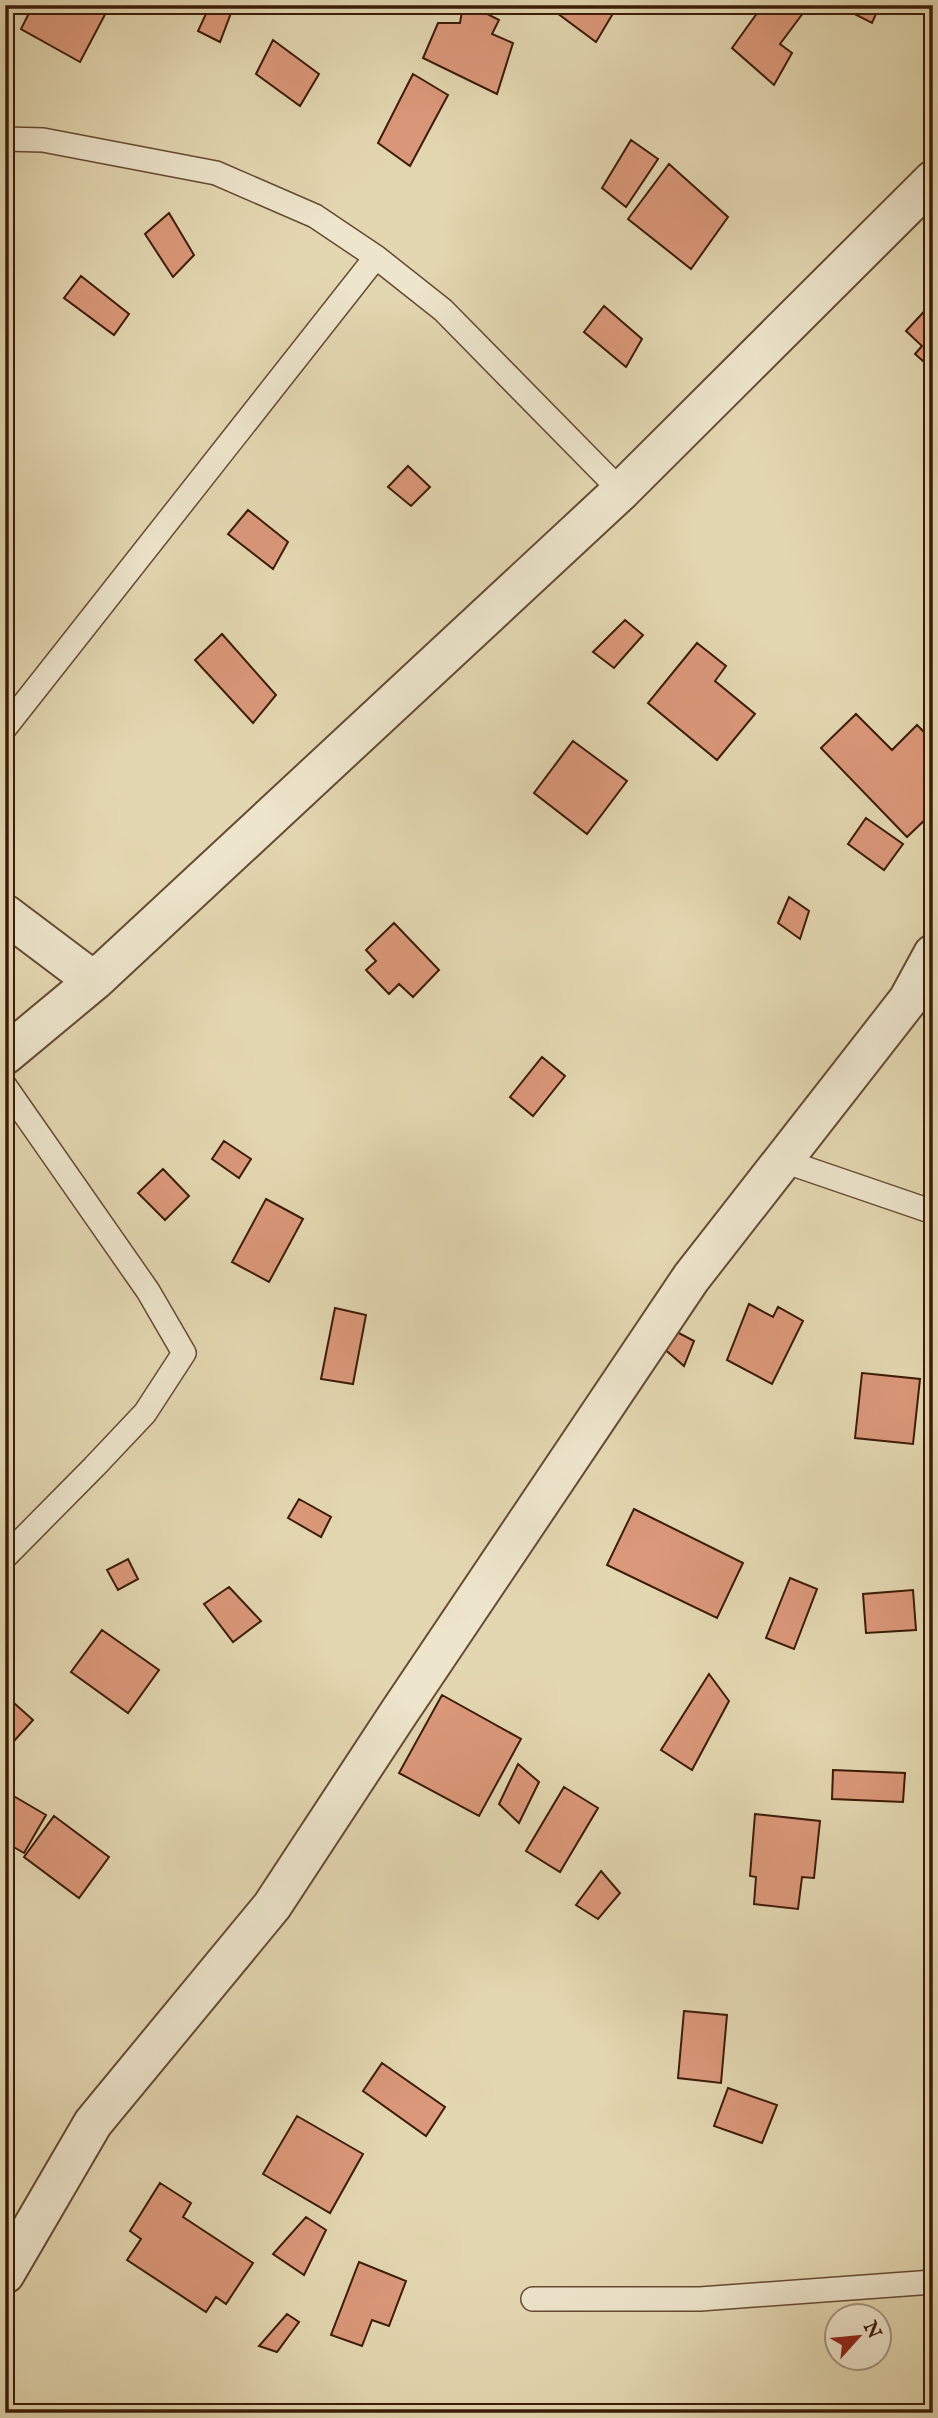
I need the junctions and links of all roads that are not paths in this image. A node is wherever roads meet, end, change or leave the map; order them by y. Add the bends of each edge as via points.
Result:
1 (5, 139) edge
2 (933, 180) edge
3 (376, 257) junction
4 (621, 491) junction
5 (5, 728) edge
6 (5, 914) edge
7 (933, 954) edge
8 (94, 981) junction
9 (5, 1055) edge
10 (5, 1086) edge
11 (784, 1161) junction
12 (933, 1212) edge
13 (5, 1557) edge
14 (5, 2274) edge
15 (933, 2282) edge
16 (533, 2298) dead end

1 - 3 lane via 43,140 216,173 316,216
2 - 4 street
3 - 4 lane via 443,310
3 - 5 lane
4 - 8 street
6 - 8 street
7 - 11 street via 908,1000
8 - 9 street
10 - 13 lane via 148,1291 184,1353 145,1413
11 - 12 lane
11 - 14 street via 691,1278 272,1906 93,2123
15 - 16 lane via 700,2299

